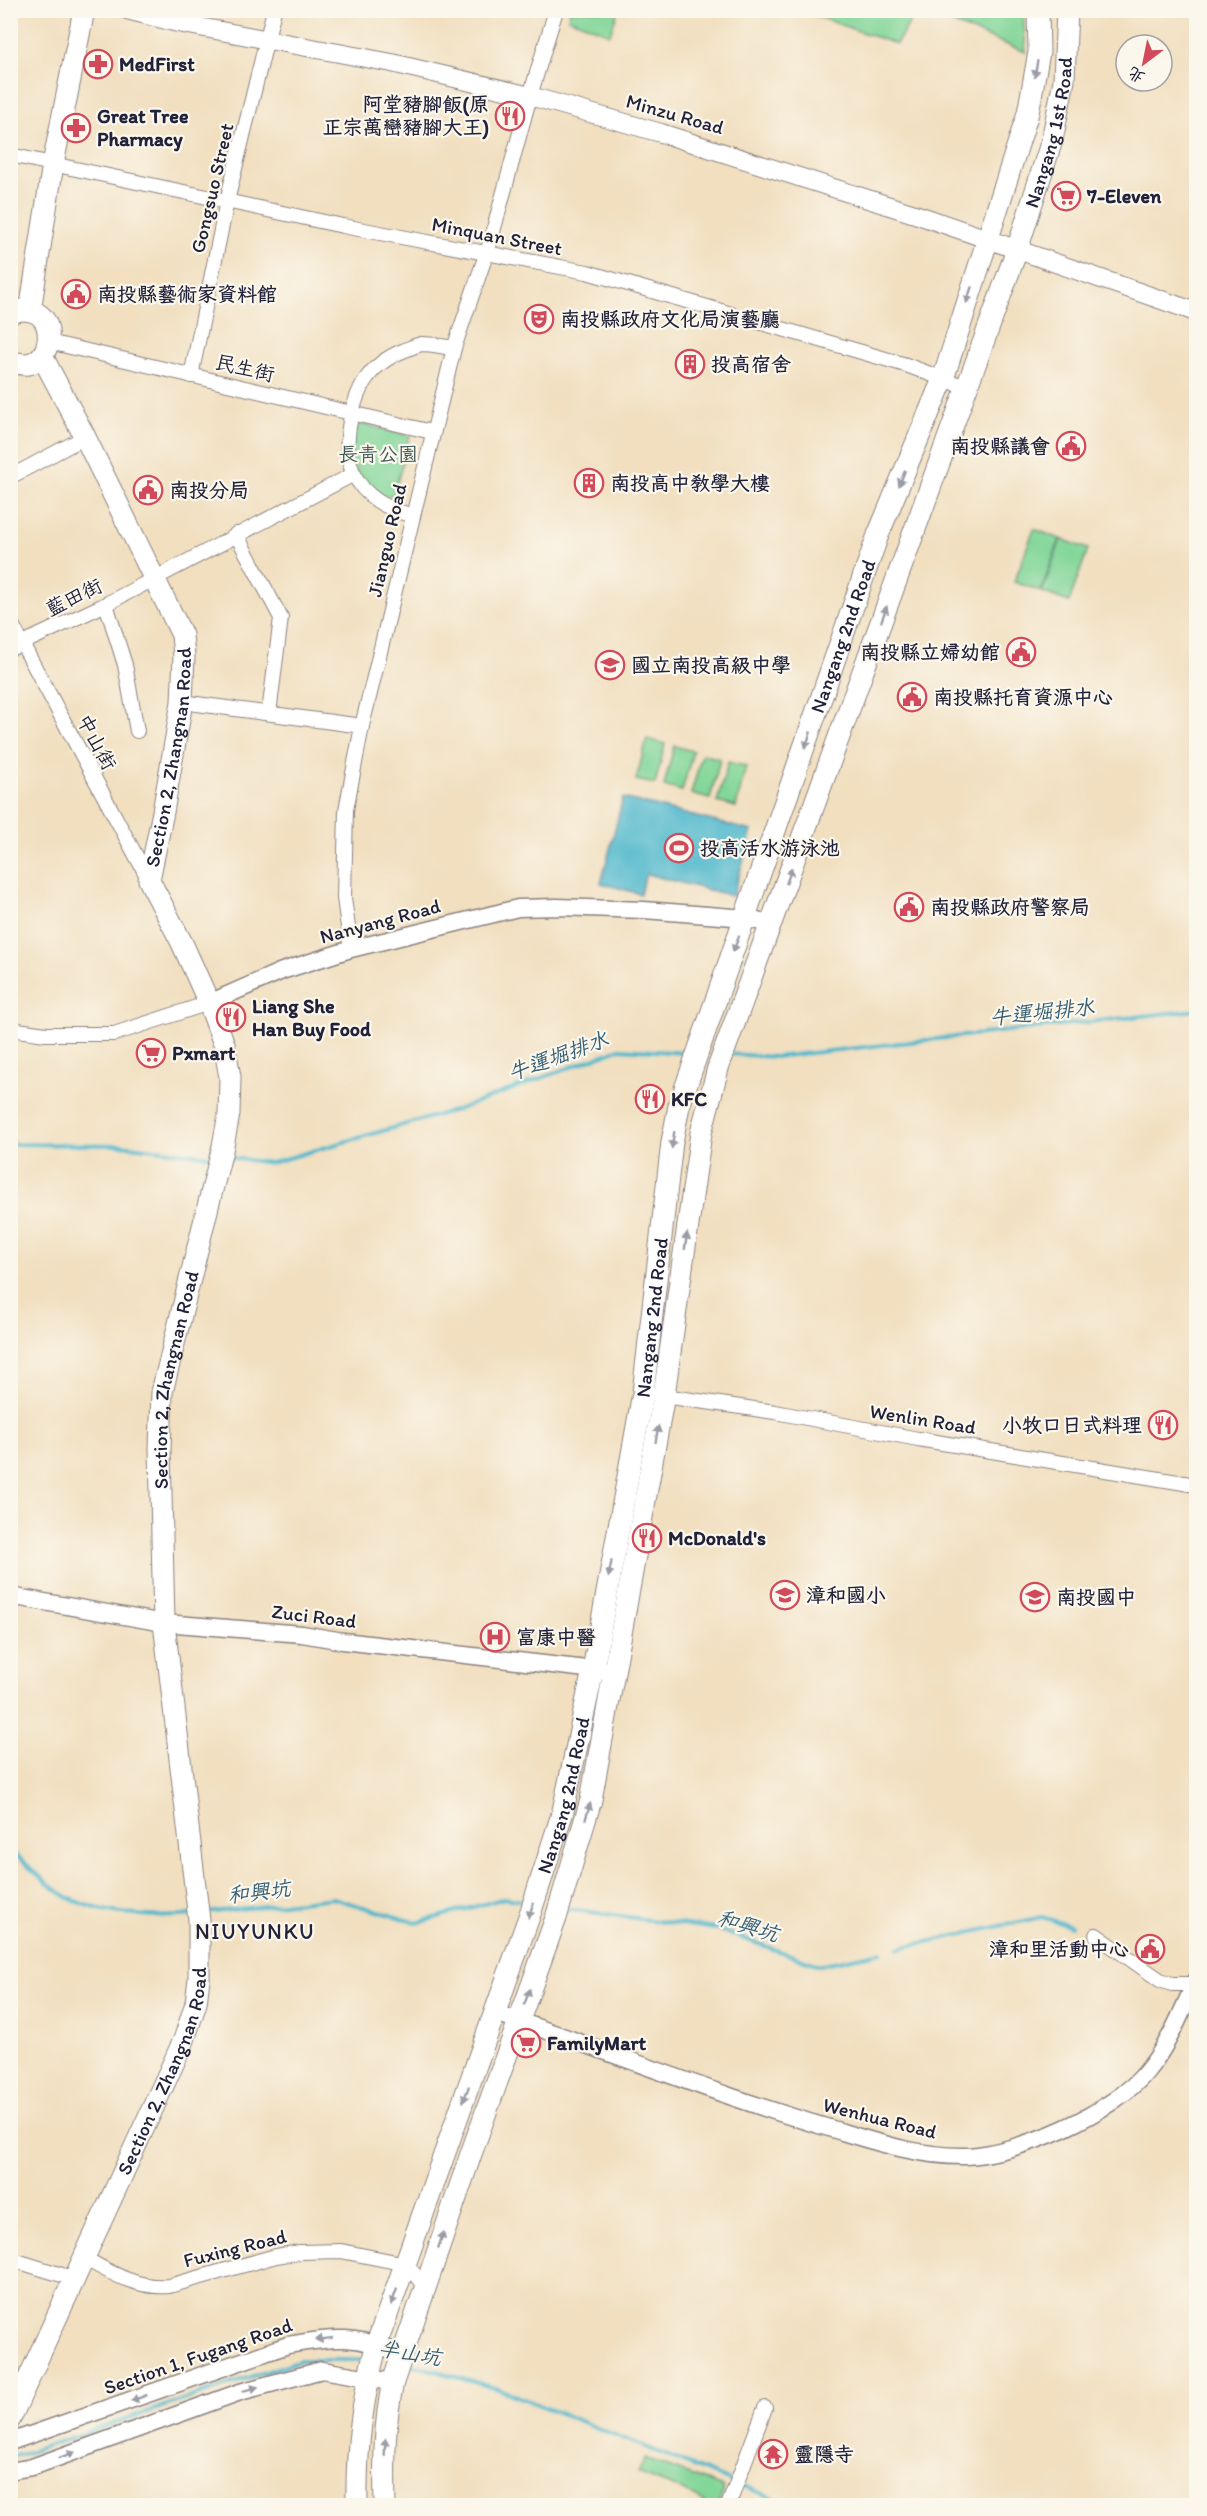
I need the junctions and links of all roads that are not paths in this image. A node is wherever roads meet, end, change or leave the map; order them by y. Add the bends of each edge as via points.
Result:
1 (84, 10) edge
2 (127, 10) edge
3 (274, 10) edge
4 (556, 10) edge
5 (1038, 10) edge
6 (1066, 10) edge
7 (269, 39) junction
8 (530, 96) junction
9 (10, 155) edge
10 (53, 164) junction
11 (227, 201) junction
12 (988, 240) junction
13 (1017, 250) junction
14 (486, 254) junction
15 (20, 312) edge
16 (1197, 312) edge
17 (454, 348) junction
18 (45, 349) junction
19 (10, 360) edge
20 (191, 376) junction
21 (943, 379) junction
22 (968, 388) junction
23 (352, 414) junction
24 (432, 432) junction
25 (85, 437) junction
26 (354, 474) junction
27 (10, 477) edge
28 (413, 516) junction
29 (236, 534) junction
30 (153, 579) junction
31 (106, 604) junction
32 (10, 621) edge
33 (16, 646) edge
34 (182, 702) junction
35 (268, 712) junction
36 (362, 726) junction
37 (137, 731) dead end
38 (149, 880) junction
39 (746, 918) junction
40 (772, 925) junction
41 (351, 949) junction
42 (209, 1004) junction
43 (10, 1029) edge
44 (653, 1394) junction
45 (1197, 1485) edge
46 (10, 1596) edge
47 (164, 1623) junction
48 (603, 1671) junction
49 (1096, 1935) dead end
50 (1196, 1982) edge
51 (495, 2013) junction
52 (518, 2020) junction
53 (84, 2258) junction
54 (10, 2259) edge
55 (406, 2264) junction
56 (75, 2279) junction
57 (426, 2288) junction
58 (377, 2343) junction
59 (401, 2354) junction
60 (368, 2377) junction
61 (393, 2382) junction
62 (765, 2408) dead end
63 (10, 2419) edge
64 (10, 2442) edge
65 (10, 2471) edge
66 (357, 2505) edge
67 (385, 2505) edge
68 (728, 2505) edge

1 - 10 main road, Section 2, Zhangnan Road
2 - 7 main road, Minzu Road
3 - 7 street, Gongsuo Street
4 - 8 street, Jianguo Road
5 -> 12 main road, Nangang 1st Road via 1039,52 1028,114
6 - 13 main road, Nangang 1st Road via 1064,80 1052,140
7 - 8 main road, Minzu Road
7 - 11 street, Gongsuo Street
8 - 12 main road, Minzu Road via 713,148
8 - 14 street, Jianguo Road
9 - 10 street, Minquan Street
10 - 11 street, Minquan Street
10 - 15 main road, Section 2, Zhangnan Road
11 - 14 street, Minquan Street
11 - 20 street, Gongsuo Street
12 - 13 main road, Minzu Road
12 -> 21 main road, Nangang 2nd Road
13 - 16 main road, Minzu Road
13 - 22 main road, Nangang 2nd Road
14 - 17 street, Jianguo Road
14 - 21 street, Minquan Street via 609,278
15 - 18 main road, Section 2, Zhangnan Road via 38,314 47,325
17 - 23 street via 420,344 390,356 363,384
17 - 24 street, Jianguo Road
18 - 19 main road via 24,363
18 - 20 street, 民生街
18 - 25 main road, Section 2, Zhangnan Road
20 - 23 street, 民生街
21 - 22 street, Minquan Street
21 -> 39 main road, Nangang 2nd Road via 878,535
40 -> 22 main road, Nangang 2nd Road
23 - 24 street, 民生街
23 - 26 street via 347,455
24 - 28 street, Jianguo Road
25 - 27 street
25 - 30 main road, Section 2, Zhangnan Road
26 - 28 street via 378,503
26 - 29 street, 藍田街
28 - 36 street, Jianguo Road
29 - 30 street, 藍田街
29 - 35 street via 281,618
30 - 31 street, 藍田街
30 - 34 main road, Section 2, Zhangnan Road via 182,635
31 - 33 street, 藍田街
31 - 37 street via 125,665
32 - 33 street, 中山街
33 - 38 street, 中山街
34 - 35 street
34 - 38 main road, Section 2, Zhangnan Road
35 - 36 street
36 - 41 street, Jianguo Road via 346,810 344,898
38 - 42 main road, Section 2, Zhangnan Road
39 - 40 street, Nanyang Road
39 - 41 street, Nanyang Road via 633,910 518,908
39 -> 44 main road, Nangang 2nd Road via 679,1106 672,1142
44 -> 40 main road, Nangang 2nd Road via 701,1133 718,1068
41 - 42 street, Nanyang Road via 282,971
42 - 43 street, Nanyang Road via 114,1034 46,1034
42 - 47 main road, Section 2, Zhangnan Road via 224,1044 230,1077 229,1114 162,1392
44 - 45 street, Wenlin Road
44 - 48 main road, Nangang 2nd Road
46 - 47 street, Zuci Road
47 - 48 street, Zuci Road via 302,1634
47 - 53 main road, Section 2, Zhangnan Road via 198,1914 196,2003 184,2040
48 -> 51 main road, Nangang 2nd Road via 563,1811
52 -> 48 main road, Nangang 2nd Road via 556,1918 591,1800
49 - 50 street via 1160,1980 1172,1984
50 - 52 street, Wenhua Road via 1171,2037 1147,2072 1117,2098 1030,2143 966,2156 924,2153 781,2114
51 - 52 street, Wenhua Road
51 -> 55 main road, Nangang 2nd Road
57 -> 52 main road, Nangang 2nd Road
53 - 55 street, Fuxing Road via 133,2283 152,2287 300,2252 341,2251
53 - 56 main road, Section 2, Zhangnan Road
54 - 56 street
55 - 57 street
55 -> 58 main road, Nangang 2nd Road
56 - 63 main road, Section 2, Zhangnan Road
57 - 59 main road, Nangang 2nd Road
58 - 59 street, Section 1, Fugang Road
58 - 60 main road, Nangang 2nd Road
58 -> 64 street, Section 1, Fugang Road via 329,2338 288,2345
59 - 61 main road, Nangang 2nd Road
60 - 61 street
65 -> 60 street via 32,2467 250,2389 322,2370
60 - 66 main road, Nangang 2nd Road via 356,2458
67 -> 61 main road, Nangang 2nd Road via 386,2415
62 - 68 street

